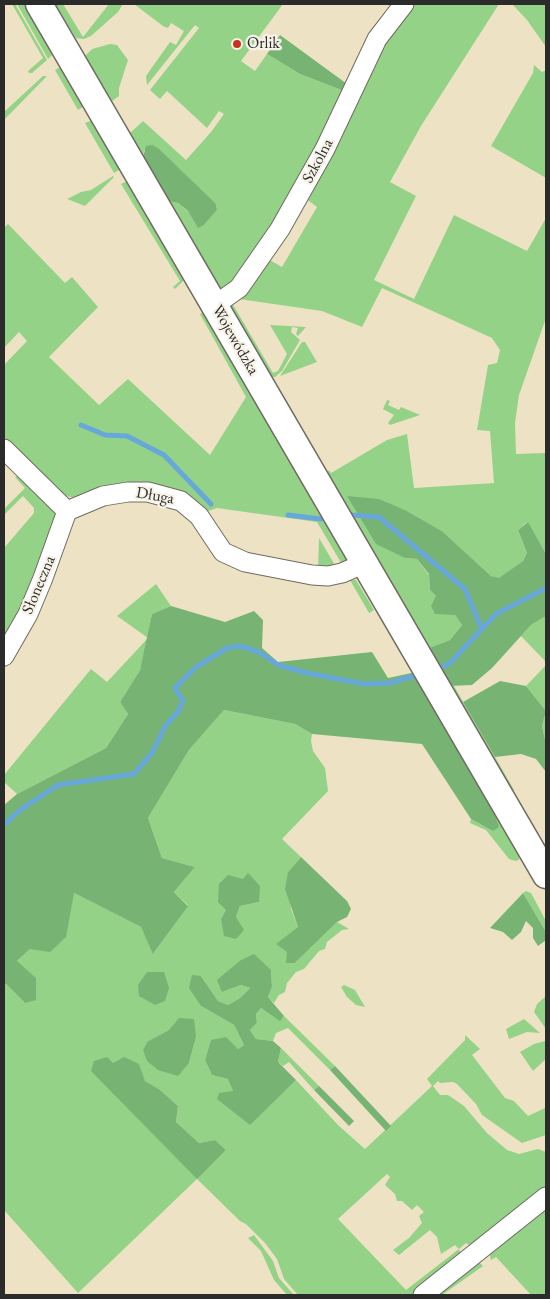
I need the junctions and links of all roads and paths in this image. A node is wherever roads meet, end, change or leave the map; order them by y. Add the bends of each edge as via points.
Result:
1 (39, 4) edge
2 (404, 4) edge
3 (215, 305) junction
4 (4, 449) edge
5 (67, 511) junction
6 (365, 563) junction
7 (4, 656) edge
8 (546, 875) edge
9 (546, 1197) edge
10 (423, 1295) edge

1 - 3 main road, Wojewódzka
2 - 3 street, Szkolna via 377,39 325,148 280,229 243,283 231,296
3 - 6 main road, Wojewódzka
4 - 5 street
5 - 6 street, Długa via 103,496 148,492 181,500 199,516 224,552 245,562 312,576 342,574
5 - 7 street, Słoneczna via 28,614
6 - 8 main road, Wojewódzka
9 - 10 street

